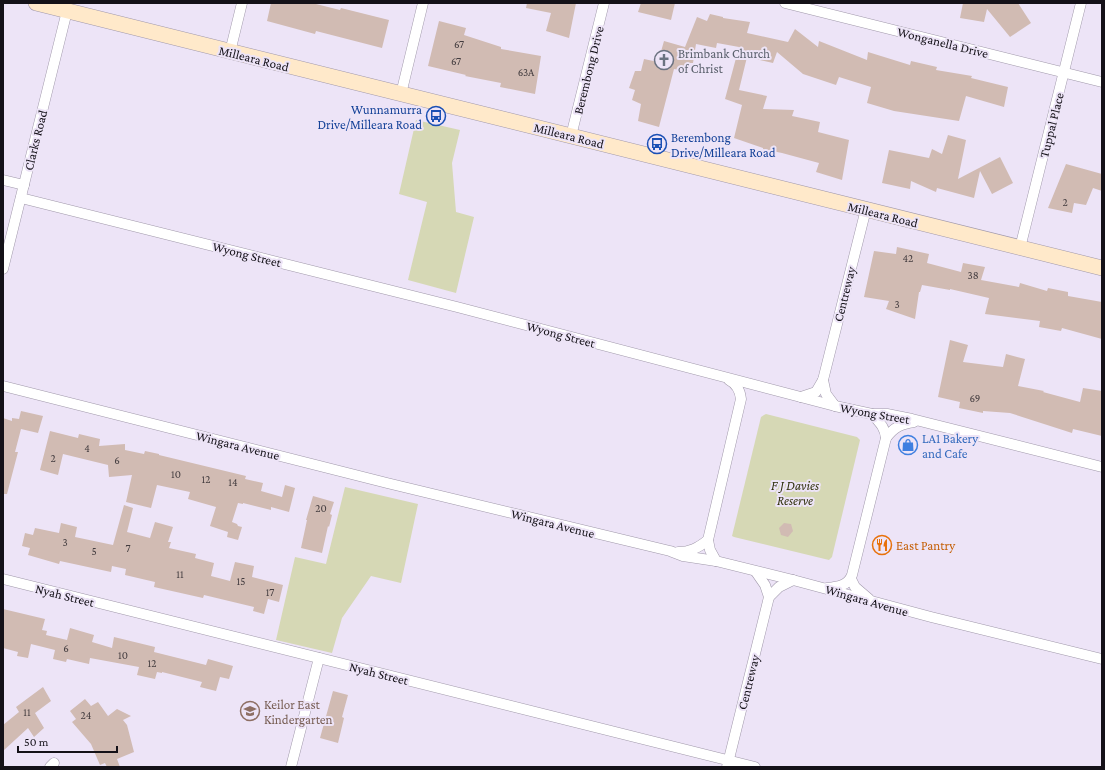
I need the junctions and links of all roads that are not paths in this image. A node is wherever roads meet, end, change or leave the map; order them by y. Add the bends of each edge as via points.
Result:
1 (36, 3) edge
2 (242, 3) edge
3 (423, 3) edge
4 (604, 3) edge
5 (784, 3) edge
6 (1081, 3) edge
7 (68, 11) junction
8 (230, 52) junction
9 (1064, 72) junction
10 (1102, 82) edge
11 (401, 94) junction
12 (571, 136) junction
13 (3, 180) edge
14 (24, 185) junction
15 (21, 198) junction
16 (866, 209) junction
17 (1020, 248) junction
18 (1102, 268) edge
19 (3, 269) edge
20 (720, 376) junction
21 (823, 380) junction
22 (3, 386) edge
23 (763, 388) junction
24 (801, 397) junction
25 (740, 406) junction
26 (835, 406) junction
27 (872, 414) junction
28 (918, 421) junction
29 (886, 438) junction
30 (1102, 467) edge
31 (708, 540) junction
32 (670, 551) junction
33 (716, 561) junction
34 (756, 572) junction
35 (3, 579) edge
36 (851, 579) junction
37 (793, 580) junction
38 (827, 588) junction
39 (769, 597) junction
40 (872, 602) junction
41 (319, 658) junction
42 (1102, 659) edge
43 (728, 764) edge
44 (291, 767) edge
45 (755, 767) edge

1 - 7 main road, Milleara Road
2 - 8 street
3 - 11 street
4 - 12 street, Berembong Drive
5 - 9 street, Wonganella Drive
6 - 9 street, Tuppal Place
7 - 8 main road, Milleara Road
7 - 14 street, Clarks Road
8 - 11 main road, Milleara Road
9 - 10 street, Wonganella Drive
9 - 17 street, Tuppal Place
11 - 12 main road, Milleara Road
12 - 16 main road, Milleara Road
13 - 14 street
14 - 15 street, Clarks Road
15 - 19 street, Clarks Road
15 - 20 street, Wyong Street
16 - 17 main road, Milleara Road
16 - 21 street, Centreway
17 - 18 main road, Milleara Road
20 - 23 street, Wyong Street
20 - 25 street via 734,382 738,387
21 - 24 street, Centreway via 816,392
21 - 26 street via 826,394
22 - 32 street, Wingara Avenue
23 - 24 street, Wyong Street
23 - 25 street via 748,393
24 - 26 street, Wyong Street
25 - 31 street
26 - 27 street, Wyong Street
27 - 28 street, Wyong Street via 886,414
27 - 29 street via 885,431
28 - 29 street via 894,428
28 - 30 street, Wyong Street
29 - 36 street
31 - 32 street via 688,552
31 - 33 street
32 - 33 street, Wingara Avenue via 683,556
33 - 34 street, Wingara Avenue
34 - 37 street, Wingara Avenue
34 - 39 street
35 - 41 street, Nyah Street
36 - 38 street via 844,585
36 - 40 street via 855,587
37 - 38 street, Wingara Avenue
37 - 39 street via 779,587
38 - 40 street, Wingara Avenue
39 - 43 street, Centreway
40 - 42 street, Wingara Avenue
41 - 43 street, Nyah Street
41 - 44 street
43 - 45 street, Nyah Street

